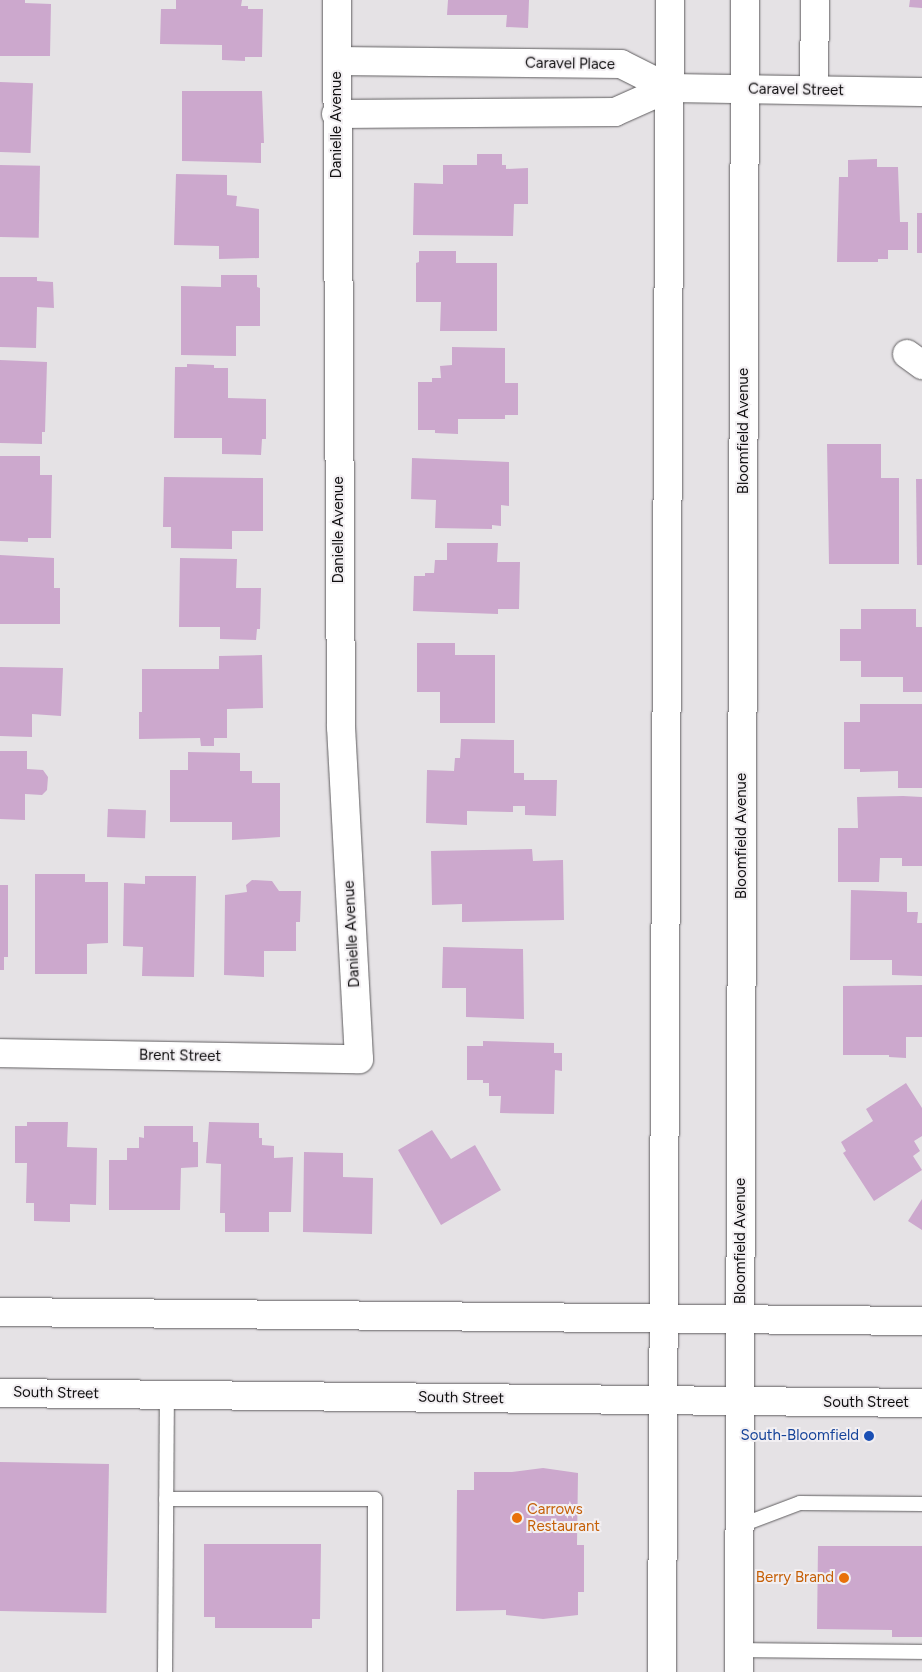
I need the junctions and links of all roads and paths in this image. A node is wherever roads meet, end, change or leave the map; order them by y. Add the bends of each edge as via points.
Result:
1 (337, 0) edge
2 (670, 0) edge
3 (745, 0) edge
4 (814, 0) edge
5 (337, 61) junction
6 (669, 88) junction
7 (745, 90) junction
8 (814, 90) junction
9 (922, 92) edge
10 (336, 114) junction
11 (0, 1054) edge
12 (359, 1059) joint
13 (0, 1312) edge
14 (664, 1318) junction
15 (740, 1320) junction
16 (922, 1321) edge
17 (0, 1393) edge
18 (167, 1395) junction
19 (663, 1401) junction
20 (740, 1402) junction
21 (922, 1403) edge
22 (166, 1499) junction
23 (922, 1504) edge
24 (739, 1526) junction
25 (922, 1652) edge
26 (739, 1661) edge
27 (165, 1672) edge
28 (375, 1672) edge
29 (662, 1672) edge

1 - 5 street, Danielle Avenue
2 - 6 street
3 - 7 street, Bloomfield Avenue
4 - 8 street
5 - 6 street, Caravel Place via 621,64
5 - 10 street, Danielle Avenue
6 - 7 street, Caravel Street
6 - 10 street via 615,112
6 - 14 street
7 - 8 street, Caravel Street
7 - 15 street, Bloomfield Avenue
8 - 9 street, Caravel Street
10 - 12 street, Danielle Avenue via 341,727
11 - 12 street, Brent Street
13 - 14 street
14 - 15 street
14 - 19 street
15 - 16 street
15 - 20 street, Bloomfield Avenue
17 - 18 street, South Street
18 - 19 street, South Street
18 - 22 lane
19 - 20 street, South Street
19 - 29 street
20 - 21 street, South Street
20 - 24 street, Bloomfield Avenue
22 - 27 lane
22 - 28 lane via 375,1499
23 - 24 lane via 800,1503
24 - 26 street, Bloomfield Avenue
25 - 26 lane

